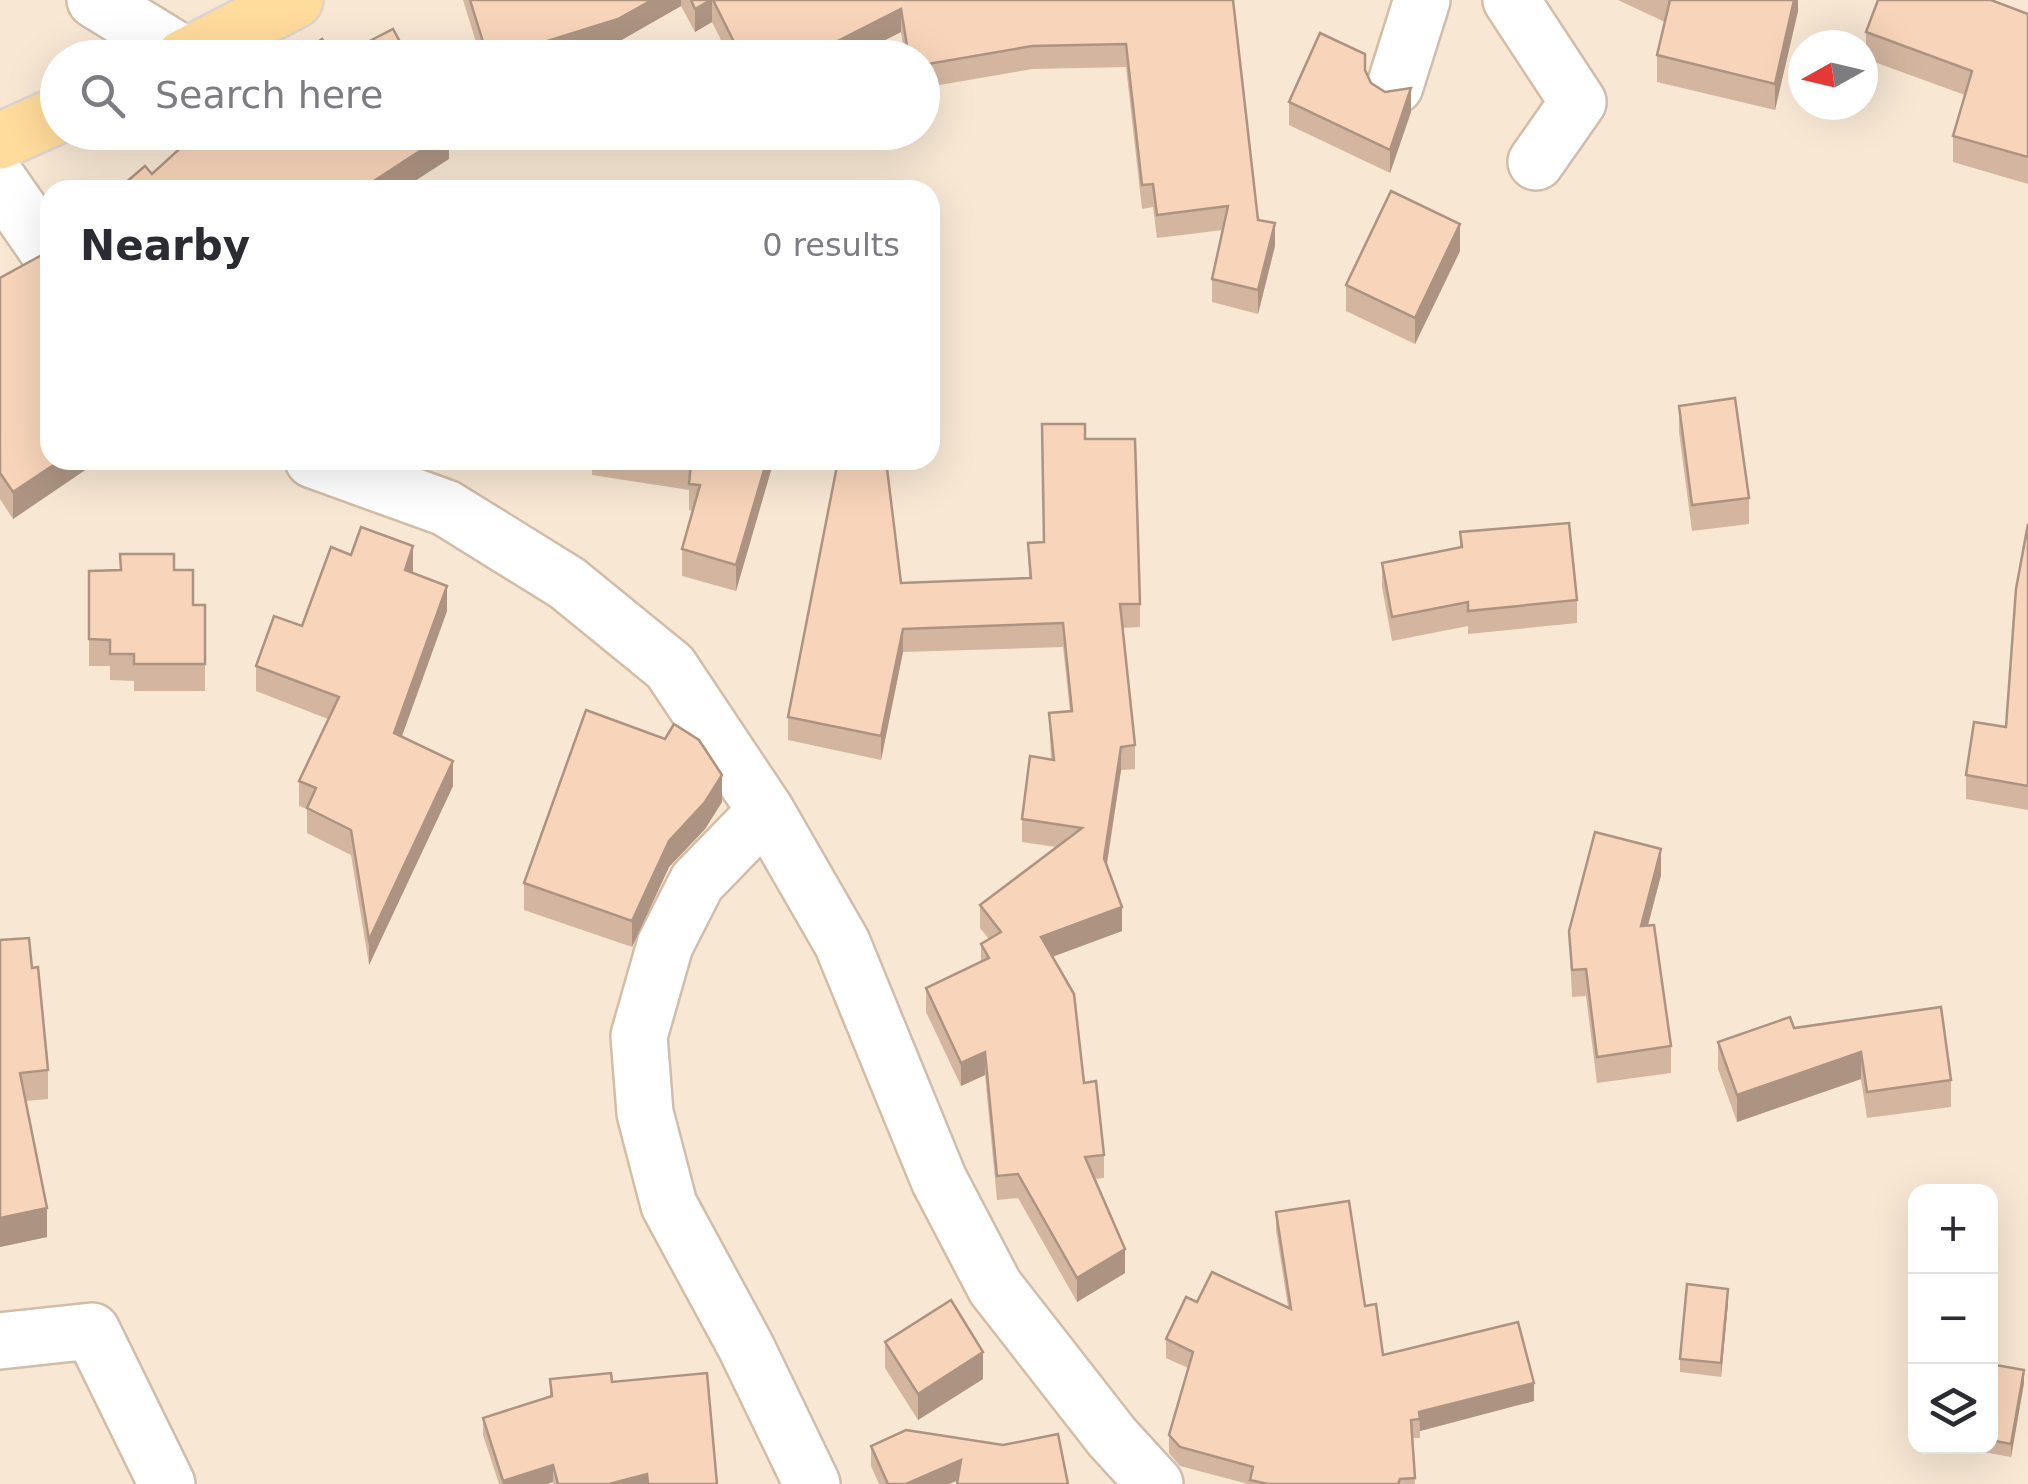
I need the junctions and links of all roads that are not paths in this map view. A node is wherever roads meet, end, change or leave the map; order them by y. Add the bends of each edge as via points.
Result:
1 (95, 0) edge
2 (295, 0) edge
3 (1422, 0) edge
4 (1511, 0) edge
5 (157, 40) edge
6 (217, 40) edge
7 (1394, 86) edge
8 (40, 123) edge
9 (0, 141) edge
10 (1536, 162) dead end
11 (0, 182) edge
12 (40, 240) edge
13 (341, 470) edge
14 (766, 811) junction
15 (0, 1341) edge
16 (167, 1484) edge
17 (812, 1484) edge
18 (1156, 1484) edge

1 - 5 street
2 - 6 main road
3 - 7 street
4 - 10 street via 1578,102
8 - 9 main road
11 - 12 street
13 - 14 street via 446,508 567,583 670,666
14 - 17 street via 697,882 664,945 639,1036 645,1113 669,1205
14 - 18 street via 842,943 938,1180 995,1287
15 - 16 street via 92,1331

